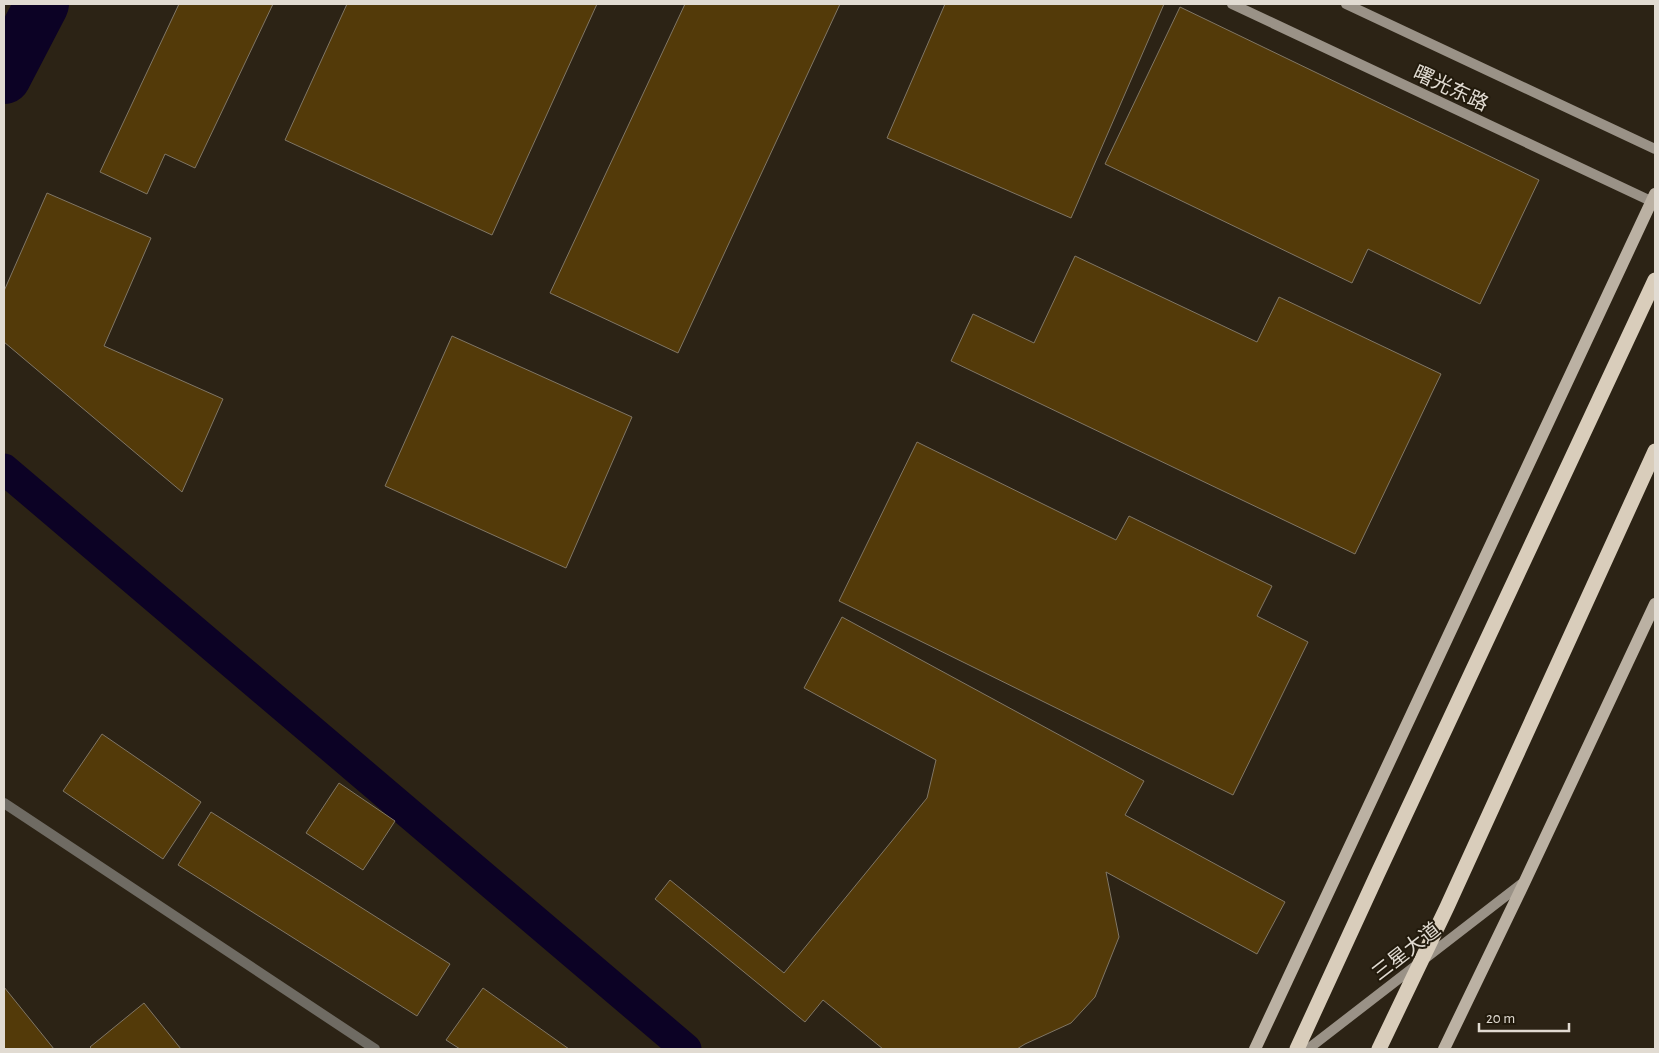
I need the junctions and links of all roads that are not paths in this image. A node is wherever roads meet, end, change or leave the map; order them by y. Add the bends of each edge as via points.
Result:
1 (1232, 4) edge
2 (1346, 4) edge
3 (1655, 149) edge
4 (1654, 200) edge
5 (1655, 280) edge
6 (1655, 451) edge
7 (1655, 604) edge
8 (4, 803) edge
9 (1525, 881) junction
10 (374, 1049) edge
11 (1255, 1049) edge
12 (1297, 1049) edge
13 (1308, 1049) edge
14 (1379, 1049) edge
15 (1444, 1049) edge

1 - 4 main road, 曙光东路
2 - 3 main road, 曙光东路
4 - 11 main road
5 - 12 highway
6 - 14 highway
7 - 9 main road
8 - 10 street
9 - 13 main road, 三星大道
9 - 15 main road

